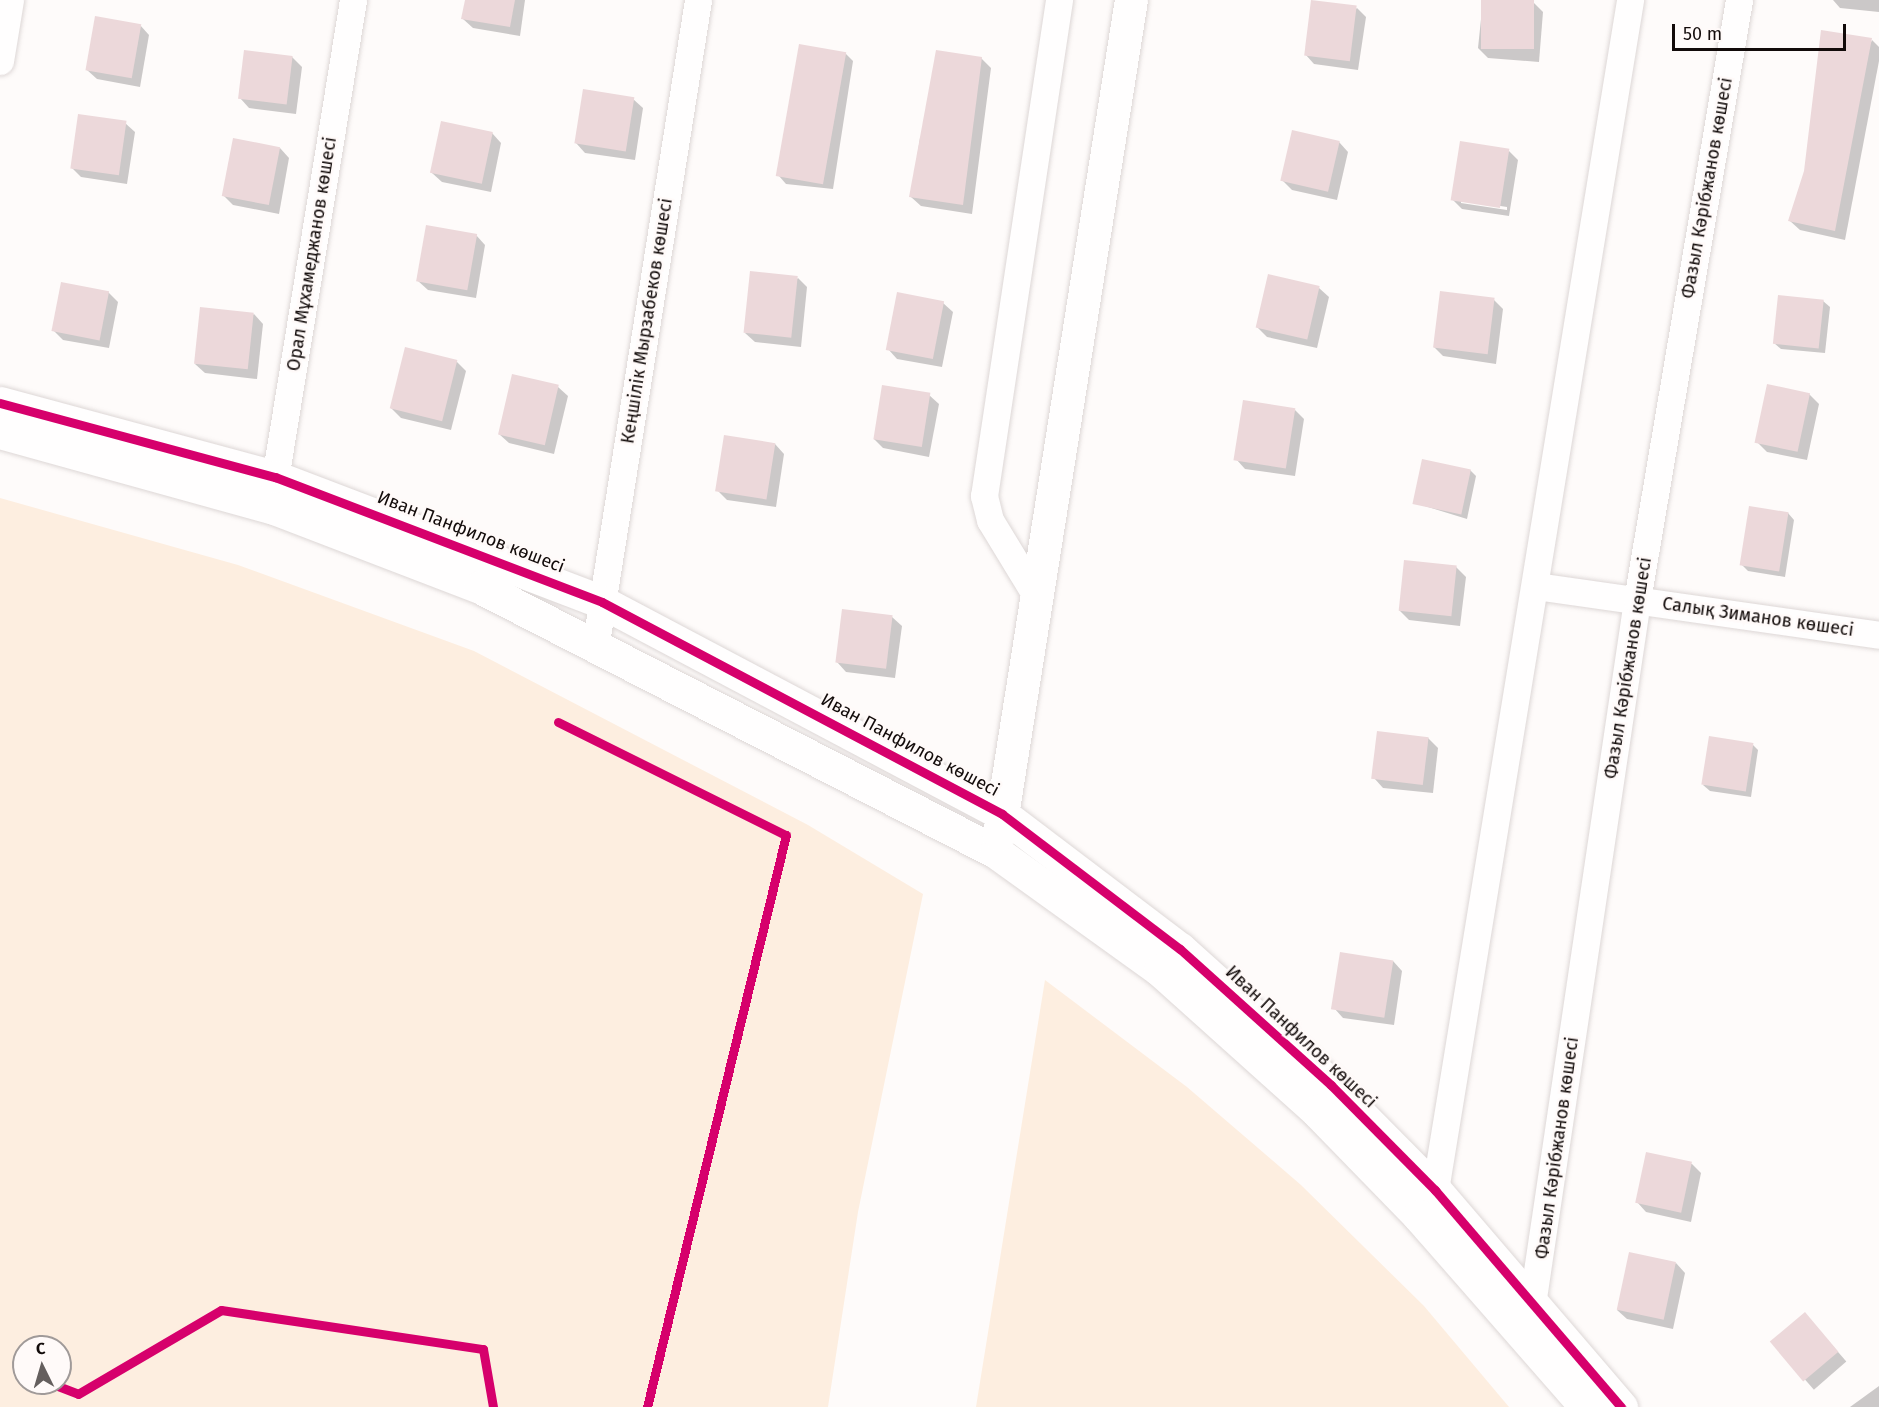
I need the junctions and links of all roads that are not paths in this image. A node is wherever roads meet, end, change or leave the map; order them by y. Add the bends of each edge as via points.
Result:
1 (10, 0) edge
2 (353, 0) edge
3 (698, 0) edge
4 (1059, 0) edge
5 (1131, 0) edge
6 (1630, 0) edge
7 (1739, 0) edge
8 (0, 61) edge
9 (0, 403) edge
10 (0, 432) edge
11 (273, 492) junction
12 (1536, 586) junction
13 (1038, 599) junction
14 (1637, 600) junction
15 (602, 602) junction
16 (1879, 635) edge
17 (596, 642) junction
18 (1002, 814) junction
19 (996, 852) junction
20 (1427, 1203) junction
21 (1528, 1323) junction
22 (1586, 1407) edge
23 (1621, 1407) edge

1 - 8 street
2 - 11 street, Орал Мұхамеджанов көшесі
3 - 15 street, Кеңшілік Мырзабеков көшесі
4 - 13 street via 984,496 990,520
5 - 13 street
6 - 12 street
7 - 14 street, Фазыл Кәрібжанов көшесі
9 - 11 street, Иван Панфилов көшесі
10 - 11 street, Иван Панфилов көшесі
11 - 15 street, Иван Панфилов көшесі
11 - 17 street, Иван Панфилов көшесі
12 - 14 street, Салық Зиманов көшесі
12 - 20 street
13 - 18 street
14 - 16 street, Салық Зиманов көшесі
14 - 21 street, Фазыл Кәрібжанов көшесі
15 - 17 street, Кеңшілік Мырзабеков көшесі
15 - 18 street, Иван Панфилов көшесі
17 - 19 street, Иван Панфилов көшесі
18 - 19 street
18 - 20 street, Иван Панфилов көшесі via 1180,949 1331,1084
19 - 20 street, Иван Панфилов көшесі via 1160,970
20 - 21 street, Иван Панфилов көшесі
21 - 22 street, Иван Панфилов көшесі
21 - 23 street, Иван Панфилов көшесі

